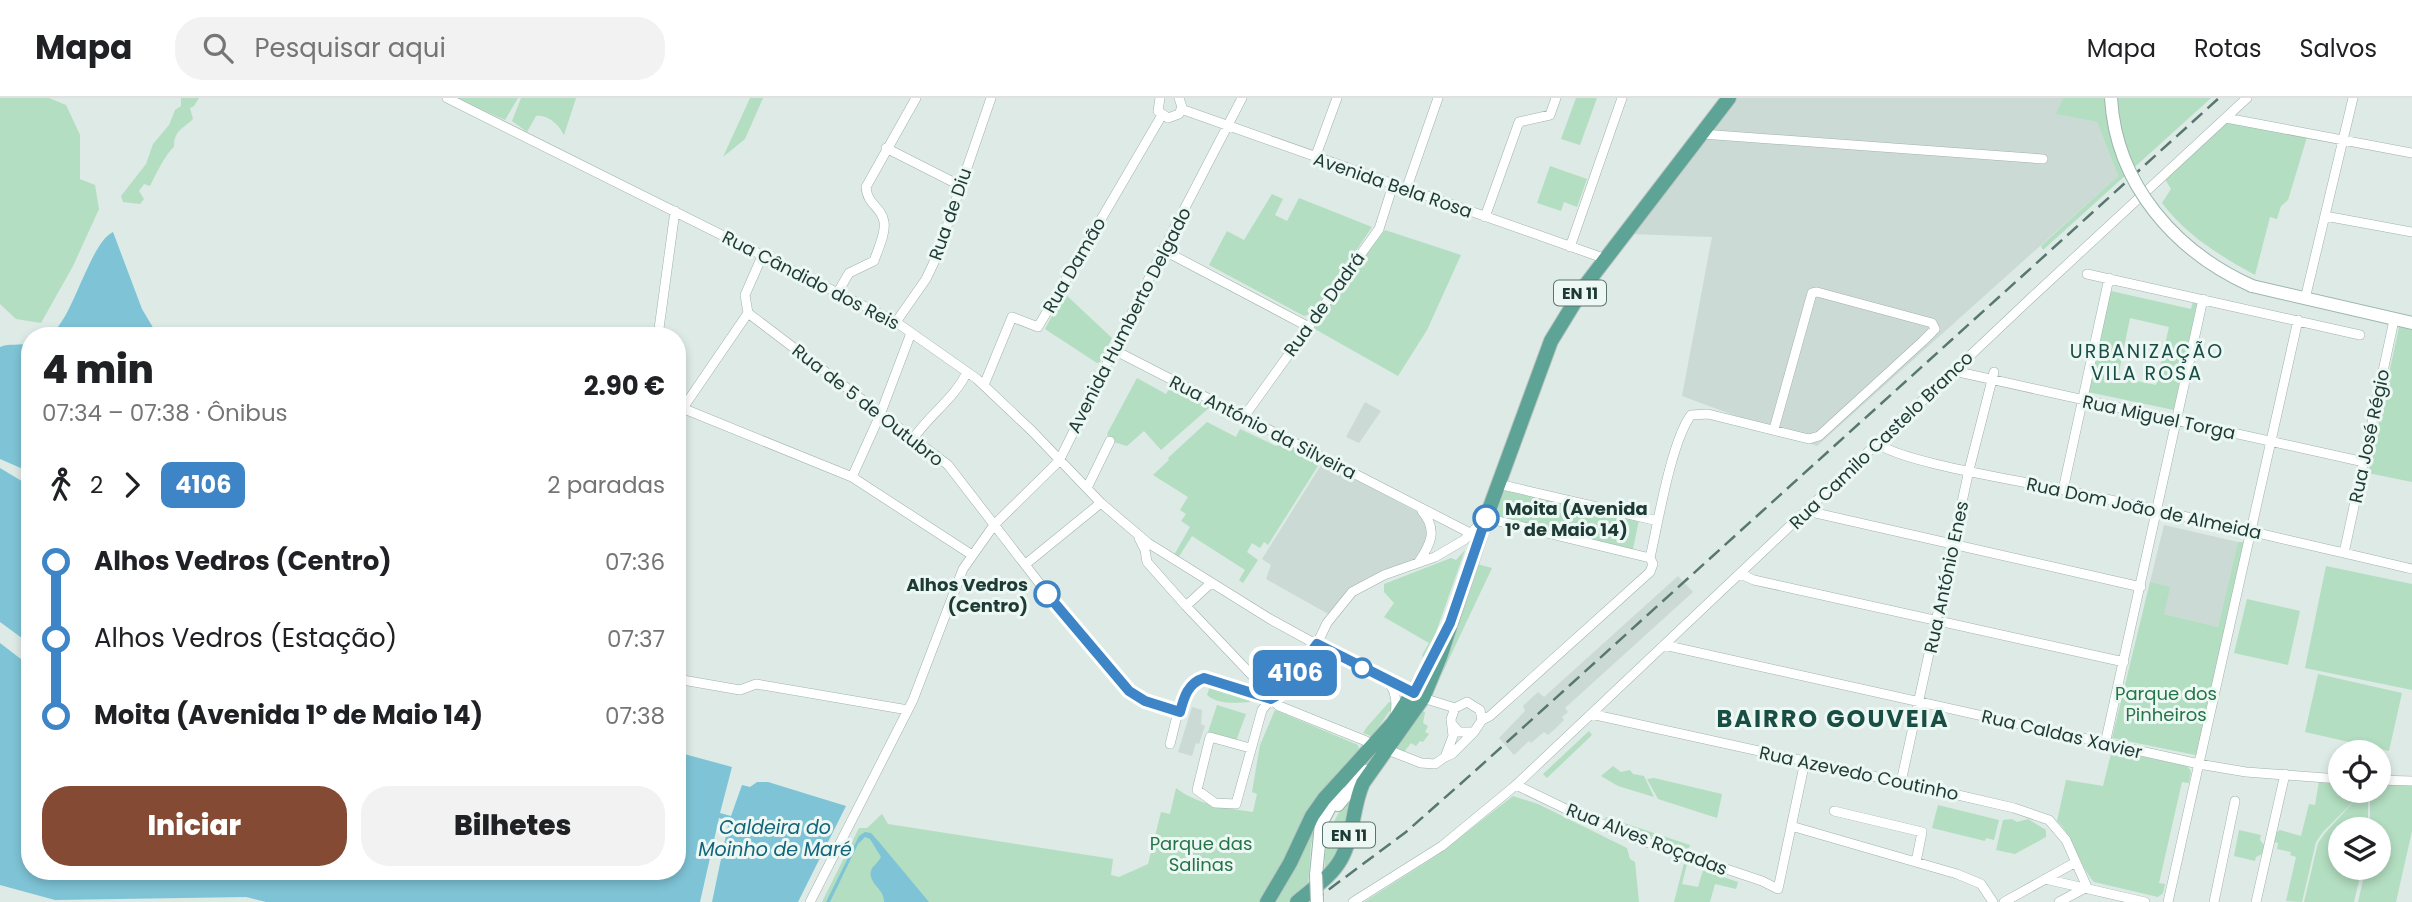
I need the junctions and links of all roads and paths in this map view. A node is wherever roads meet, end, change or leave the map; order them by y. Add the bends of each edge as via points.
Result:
1 (447, 98) edge
2 (916, 98) edge
3 (990, 98) edge
4 (1179, 98) edge
5 (1242, 98) edge
6 (1337, 98) edge
7 (1438, 98) edge
8 (1556, 98) edge
9 (1622, 98) edge
10 (1730, 98) edge
11 (2111, 98) edge
12 (2247, 98) edge
13 (2353, 98) edge
14 (1157, 99) edge
15 (1181, 109) junction
16 (1162, 115) junction
17 (2226, 118) junction
18 (1227, 126) junction
19 (1702, 134) junction
20 (2343, 140) junction
21 (886, 148) junction
22 (2412, 153) edge
23 (1315, 158) junction
24 (2043, 159) dead end
25 (1393, 185) junction
26 (961, 186) junction
27 (1406, 190) junction
28 (675, 211) junction
29 (2325, 216) junction
30 (1485, 217) junction
31 (2412, 232) edge
32 (1570, 247) junction
33 (1163, 250) junction
34 (763, 254) junction
35 (1606, 259) junction
36 (2087, 274) dead end
37 (2109, 278) junction
38 (838, 292) junction
39 (2203, 299) junction
40 (2305, 299) junction
41 (748, 313) junction
42 (2298, 320) junction
43 (2394, 320) junction
44 (896, 322) junction
45 (2412, 323) edge
46 (1307, 326) junction
47 (659, 327) edge
48 (911, 333) junction
49 (2360, 335) dead end
50 (1114, 350) junction
51 (1954, 371) junction
52 (967, 372) junction
53 (1993, 376) junction
54 (984, 385) junction
55 (686, 399) edge
56 (2083, 401) junction
57 (686, 409) edge
58 (880, 415) junction
59 (1243, 418) junction
60 (2176, 421) junction
61 (1774, 429) junction
62 (913, 439) junction
63 (1110, 440) dead end
64 (2271, 441) junction
65 (1878, 443) junction
66 (1059, 461) junction
67 (2364, 462) junction
68 (1969, 470) junction
69 (852, 477) junction
70 (1498, 484) junction
71 (1087, 488) junction
72 (2063, 490) junction
73 (1412, 504) junction
74 (1097, 506) dead end
75 (1807, 511) junction
76 (2158, 511) junction
77 (1486, 518) junction
78 (1658, 521) junction
79 (994, 525) junction
80 (2251, 531) junction
81 (1470, 533) junction
82 (1138, 535) junction
83 (1953, 544) junction
84 (2344, 553) junction
85 (972, 555) junction
86 (1650, 558) junction
87 (1027, 563) dead end
88 (1418, 563) junction
89 (2412, 569) edge
90 (1740, 574) junction
91 (1211, 583) junction
92 (2141, 587) junction
93 (1186, 606) junction
94 (1937, 619) junction
95 (1317, 644) junction
96 (1664, 645) junction
97 (2124, 662) junction
98 (1388, 680) junction
99 (686, 681) edge
100 (1419, 695) junction
101 (1271, 699) junction
102 (1919, 702) junction
103 (1455, 708) junction
104 (908, 710) junction
105 (1180, 712) junction
106 (1591, 714) junction
107 (1482, 720) junction
108 (1393, 723) junction
109 (1452, 724) junction
110 (1474, 732) junction
111 (1366, 741) dead end
112 (1170, 744) dead end
113 (2105, 744) junction
114 (1250, 748) junction
115 (1388, 754) junction
116 (1445, 757) junction
117 (1805, 761) junction
118 (1358, 762) junction
119 (2199, 764) junction
120 (2285, 775) junction
121 (2328, 778) edge
122 (2391, 780) edge
123 (2412, 781) edge
124 (1901, 782) junction
125 (1517, 785) junction
126 (2235, 801) dead end
127 (1834, 811) dead end
128 (1791, 826) junction
129 (1317, 857) junction
130 (1916, 862) junction
131 (2076, 862) junction
132 (2045, 879) junction
133 (2087, 887) junction
134 (810, 902) edge
135 (1267, 902) edge
136 (1297, 902) edge
137 (1317, 902) edge
138 (1353, 902) edge
139 (1993, 902) edge
140 (2004, 902) edge
141 (2059, 902) edge
142 (2145, 902) edge
143 (2168, 902) edge
144 (2214, 902) edge
145 (2256, 902) edge

1 - 28 street, Rua Cândido dos Reis
2 - 21 street
3 - 26 street, Rua de Diu
4 - 15 street
5 - 18 street, Avenida Humberto Delgado
6 - 23 street
7 - 27 street
8 - 30 street via 1550,115 1520,122
9 - 32 street
10 - 19 main road, EN 11
11 - 40 street, bridge via 2127,168 2180,242 2252,286
12 - 17 street, Rua Camilo Castelo Branco
13 - 20 street
14 - 16 street
15 - 16 street via 1172,118
15 - 18 street, Avenida Bela Rosa
16 - 54 street, Rua Damão via 1038,327 1012,317
17 - 20 street
17 - 51 street, Rua Camilo Castelo Branco
18 - 23 street, Avenida Bela Rosa
18 - 33 street, Avenida Humberto Delgado
19 - 24 street
19 - 35 main road, EN 11
20 - 22 street
20 - 29 street
21 - 26 street
21 - 38 street via 866,187 885,225 874,261 846,276
23 - 25 street, Avenida Bela Rosa
25 - 27 street, Avenida Bela Rosa
25 - 46 street, Rua de Dadrá via 1378,229
26 - 44 street, Rua de Diu via 931,268
27 - 30 street, Avenida Bela Rosa
28 - 34 street, Rua Cândido dos Reis
28 - 47 street
29 - 31 street
29 - 40 street
30 - 32 street, Avenida Bela Rosa
32 - 35 street, Avenida Bela Rosa
33 - 46 street
33 - 50 street, Avenida Humberto Delgado
34 - 38 street, Rua Cândido dos Reis
34 - 41 street via 745,295
35 - 70 main road, EN 11 via 1550,341
36 - 37 street
37 - 39 street
37 - 56 street
38 - 44 street, Rua Cândido dos Reis
39 - 42 street
39 - 60 street
40 - 43 street
41 - 55 street
41 - 58 street, Rua de 5 de Outubro
42 - 49 street
42 - 64 street
43 - 45 street
43 - 67 street, Rua José Régio
44 - 48 street, Rua Cândido dos Reis
46 - 59 street, Rua de Dadrá
48 - 52 street, Rua Cândido dos Reis
48 - 58 street
50 - 59 street, Rua António da Silveira
50 - 66 street, Avenida Humberto Delgado
51 - 53 street, Rua Miguel Torga
51 - 65 street, Rua Camilo Castelo Branco
52 - 54 street, Rua Cândido dos Reis
52 - 62 street via 957,390
53 - 56 street, Rua Miguel Torga
53 - 68 street, Rua António Enes
54 - 66 street, Rua Cândido dos Reis
56 - 60 street, Rua Miguel Torga
56 - 72 street
57 - 69 street
58 - 62 street, Rua de 5 de Outubro
58 - 69 street
59 - 73 street, Rua António da Silveira
60 - 64 street, Rua Miguel Torga
60 - 76 street
61 - 61 street via 1812,293 1933,323 1935,329 1923,341 1819,436 1809,439
61 - 78 street via 1708,414 1691,415 1676,448
62 - 79 street, Rua de 5 de Outubro via 948,465
63 - 71 street
64 - 67 street, Rua Miguel Torga
64 - 80 street
65 - 68 street, Rua Dom João de Almeida via 1890,451
65 - 75 street, Rua Camilo Castelo Branco
66 - 71 street, Rua Cândido dos Reis
66 - 79 street, Avenida Humberto Delgado
67 - 84 street, Rua José Régio
68 - 72 street, Rua Dom João de Almeida
68 - 83 street, Rua António Enes
69 - 85 street
70 - 77 main road, EN 11
70 - 78 street
71 - 82 street, Rua Cândido dos Reis
72 - 76 street, Rua Dom João de Almeida
73 - 81 street, Rua António da Silveira
73 - 88 street, Rua António da Silveira via 1430,522 1433,533
74 - 87 street
75 - 83 street
75 - 90 street, Rua Camilo Castelo Branco
76 - 80 street, Rua Dom João de Almeida
76 - 92 street
77 - 81 street
77 - 86 street
77 - 100 main road, EN 11 via 1450,623
78 - 86 street
79 - 85 street, Avenida Humberto Delgado
79 - 105 street, Rua de 5 de Outubro via 1074,629 1129,691
80 - 84 street, Rua Dom João de Almeida
80 - 119 street
81 - 88 street
82 - 91 street, Rua Cândido dos Reis
82 - 93 street via 1147,562
83 - 92 street
83 - 94 street, Rua António Enes
84 - 89 street, Rua Dom João de Almeida
85 - 104 street, Avenida Humberto Delgado via 956,582
86 - 107 street via 1650,572
88 - 95 street via 1352,592
90 - 94 street
90 - 96 street, Rua Camilo Castelo Branco
91 - 93 street
91 - 95 street, Rua Cândido dos Reis
92 - 97 street
93 - 101 street
94 - 97 street
94 - 102 street, Rua António Enes
95 - 98 street, Rua Cândido dos Reis
95 - 101 street via 1280,694
96 - 102 street, Rua Caldas Xavier
96 - 106 street, Rua Camilo Castelo Branco
97 - 113 street
98 - 100 street, Rua Cândido dos Reis
98 - 108 street via 1396,700
99 - 104 street via 740,690 756,684
100 - 103 street, Rua Cândido dos Reis
100 - 108 main road, EN 11
100 - 115 main road, EN 11
101 - 105 street via 1204,678 1189,688
101 - 111 street
101 - 114 street via 1262,710
102 - 113 street, Rua Caldas Xavier
102 - 124 street, Rua António Enes
103 - 107 street via 1472,704 1480,710
103 - 109 street
104 - 134 street, Avenida Humberto Delgado
105 - 112 street
106 - 117 street, Rua Azevedo Coutinho
106 - 125 street, Rua Camilo Castelo Branco
107 - 110 street
108 - 118 main road, EN 11
109 - 110 street via 1459,732
109 - 116 street via 1454,736
110 - 116 street
113 - 119 street, Rua Caldas Xavier
114 - 114 street via 1236,804 1215,803 1197,790 1210,737
115 - 116 street via 1435,764
115 - 129 street via 1360,778 1336,808
115 - 136 main road, EN 11 via 1363,783 1342,858 1329,876
117 - 124 street, Rua Azevedo Coutinho
117 - 128 street
118 - 129 street via 1327,810
118 - 135 main road, EN 11 via 1312,816
119 - 120 street, Rua Caldas Xavier
119 - 143 street
120 - 121 street, Rua Caldas Xavier
120 - 145 street
122 - 123 street
124 - 131 street, Rua Azevedo Coutinho via 2049,820 2066,839
125 - 128 street, Rua Alves Roçadas via 1606,827 1778,889
125 - 138 street, Rua Camilo Castelo Branco via 1442,846
126 - 144 street
127 - 130 street via 1922,832
128 - 130 street
129 - 137 street, bridge
130 - 139 street via 1981,884
131 - 132 street
131 - 133 street, Rua Azevedo Coutinho
132 - 133 street
132 - 140 street
133 - 141 street
133 - 142 street

